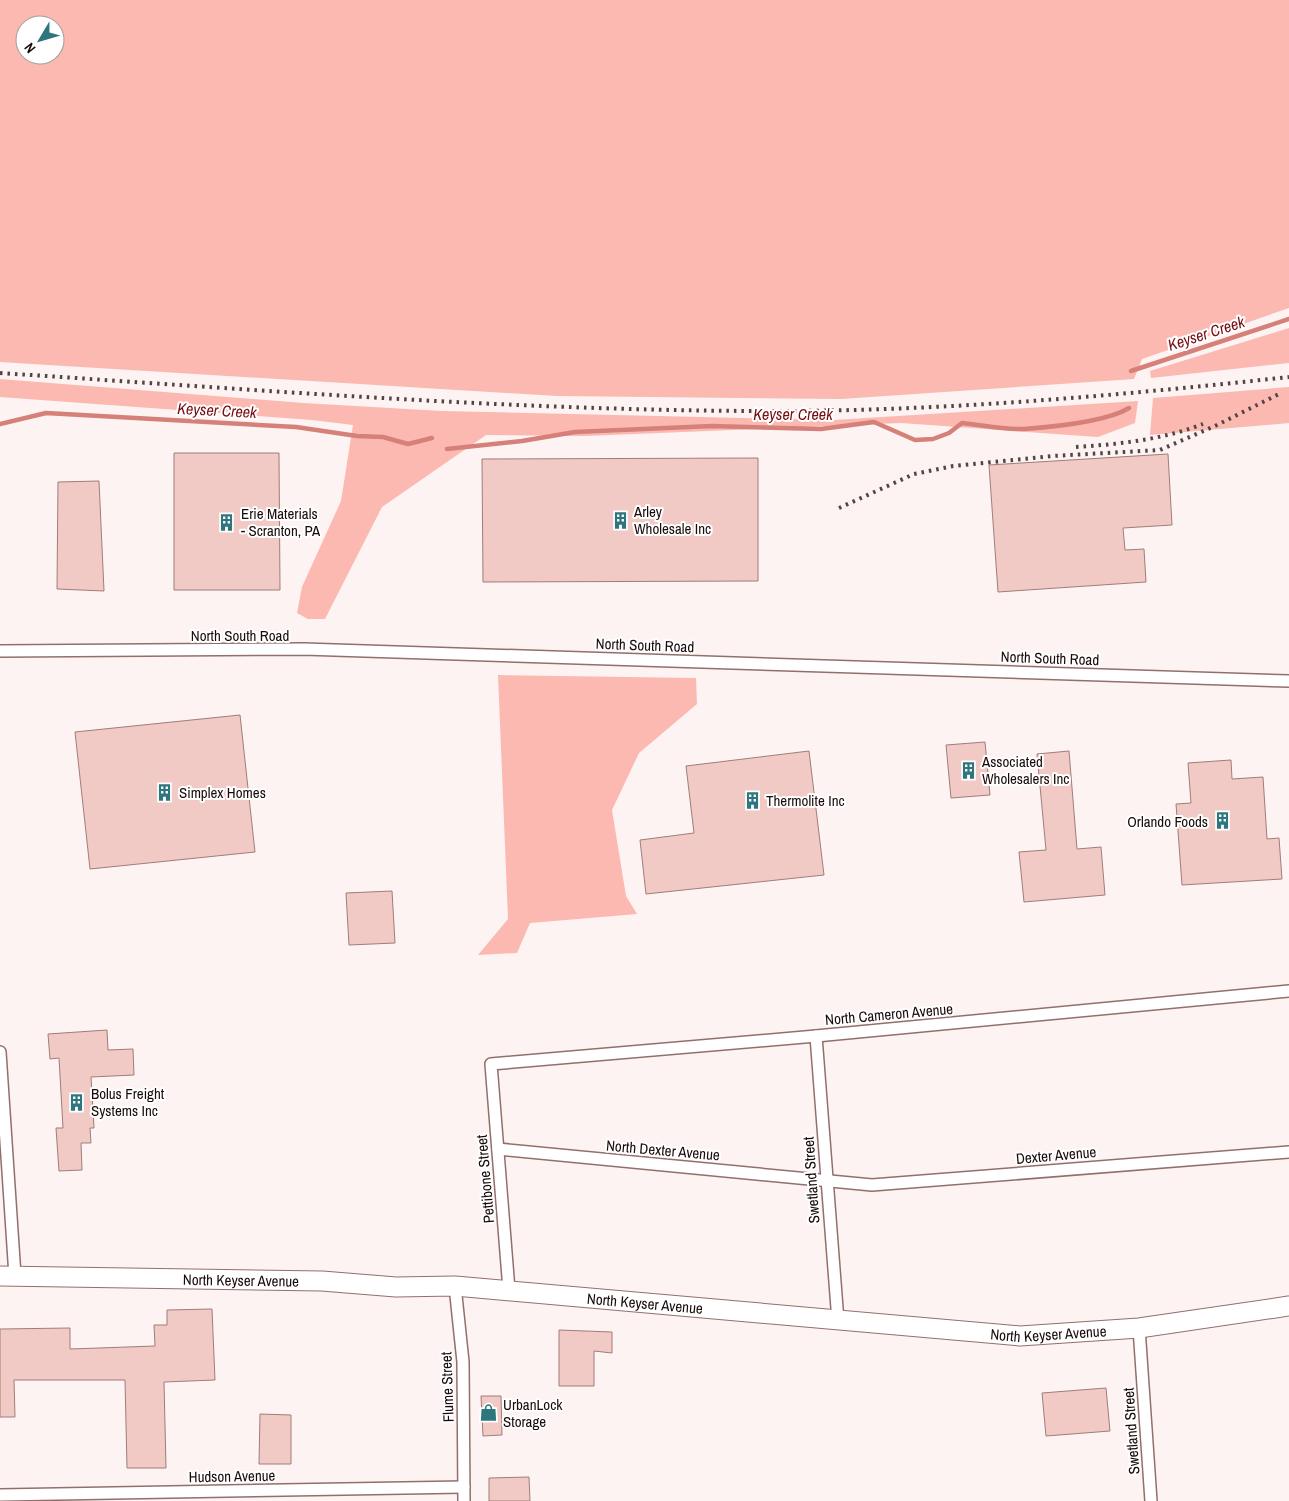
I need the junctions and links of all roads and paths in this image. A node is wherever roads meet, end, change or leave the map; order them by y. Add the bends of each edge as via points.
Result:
1 (0, 651) edge
2 (1289, 681) edge
3 (1289, 991) edge
4 (816, 1036) junction
5 (0, 1052) edge
6 (491, 1064) joint
7 (498, 1149) junction
8 (1289, 1152) edge
9 (826, 1180) junction
10 (8, 1276) edge
11 (455, 1286) junction
12 (509, 1290) junction
13 (1289, 1306) edge
14 (838, 1321) junction
15 (1140, 1328) junction
16 (464, 1487) junction
17 (0, 1495) edge
18 (464, 1501) edge
19 (1151, 1501) edge

1 - 2 street, North South Road via 304,650
3 - 4 street, North Cameron Avenue
4 - 6 street, North Cameron Avenue
4 - 9 street, Swetland Street
5 - 10 street
6 - 7 street, Pettibone Street
7 - 9 street, North Dexter Avenue
7 - 12 street, Pettibone Street
8 - 9 street, Dexter Avenue via 872,1185
9 - 14 street, Swetland Street
10 - 11 main road, North Keyser Avenue
11 - 12 main road, North Keyser Avenue
11 - 16 street, Flume Street via 463,1362
12 - 14 main road, North Keyser Avenue
13 - 15 main road, North Keyser Avenue
14 - 15 main road, North Keyser Avenue via 1020,1336
15 - 19 street, Swetland Street
16 - 17 street, Hudson Avenue
16 - 18 street, Flume Street

